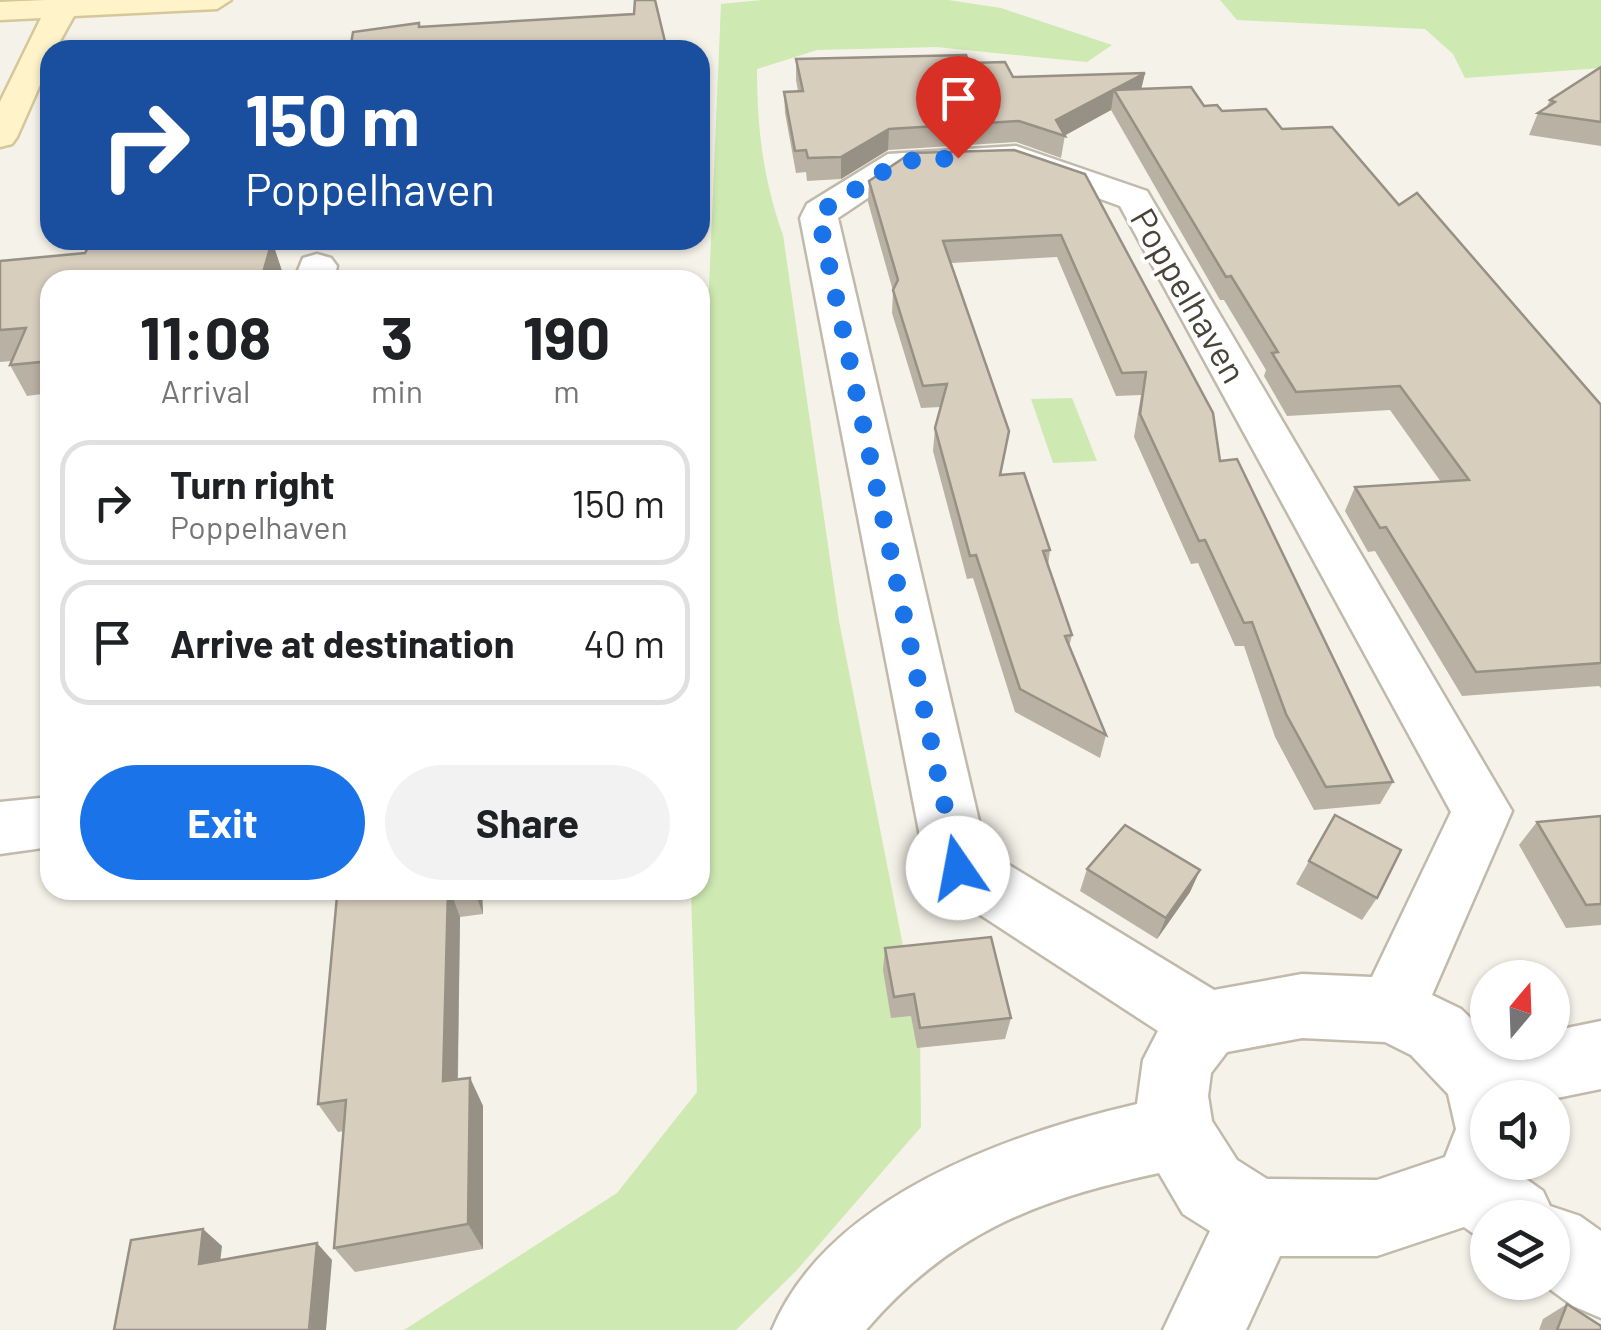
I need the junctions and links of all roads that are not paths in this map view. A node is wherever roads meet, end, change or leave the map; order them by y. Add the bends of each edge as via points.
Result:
1 (217, 0) edge
2 (86, 3) edge
3 (0, 11) edge
4 (44, 40) edge
5 (75, 40) edge
6 (40, 48) edge
7 (40, 101) edge
8 (2, 134) edge
9 (40, 823) edge
10 (0, 828) edge
11 (1392, 1010) junction
12 (1207, 1024) junction
13 (1601, 1055) edge
14 (1570, 1081) edge
15 (1470, 1106) edge
16 (1177, 1133) junction
17 (1470, 1160) edge
18 (1258, 1217) junction
19 (1570, 1256) edge
20 (1601, 1278) edge
21 (813, 1330) edge
22 (1204, 1330) edge

1 - 2 street
2 - 3 street
2 - 4 street via 53,22
2 - 5 street
6 - 8 street
7 - 8 street
9 - 10 street
11 - 12 street via 1302,1006
11 - 12 street, Poppelhaven via 1482,811 1138,203 1016,156 900,161 819,218 958,868
11 - 15 street via 1436,1032
12 - 16 street via 1178,1060 1172,1096
13 - 14 street
16 - 18 street via 1210,1187
16 - 21 street via 1078,1152 982,1188 882,1255
17 - 18 street via 1377,1218
18 - 22 street
19 - 20 street

